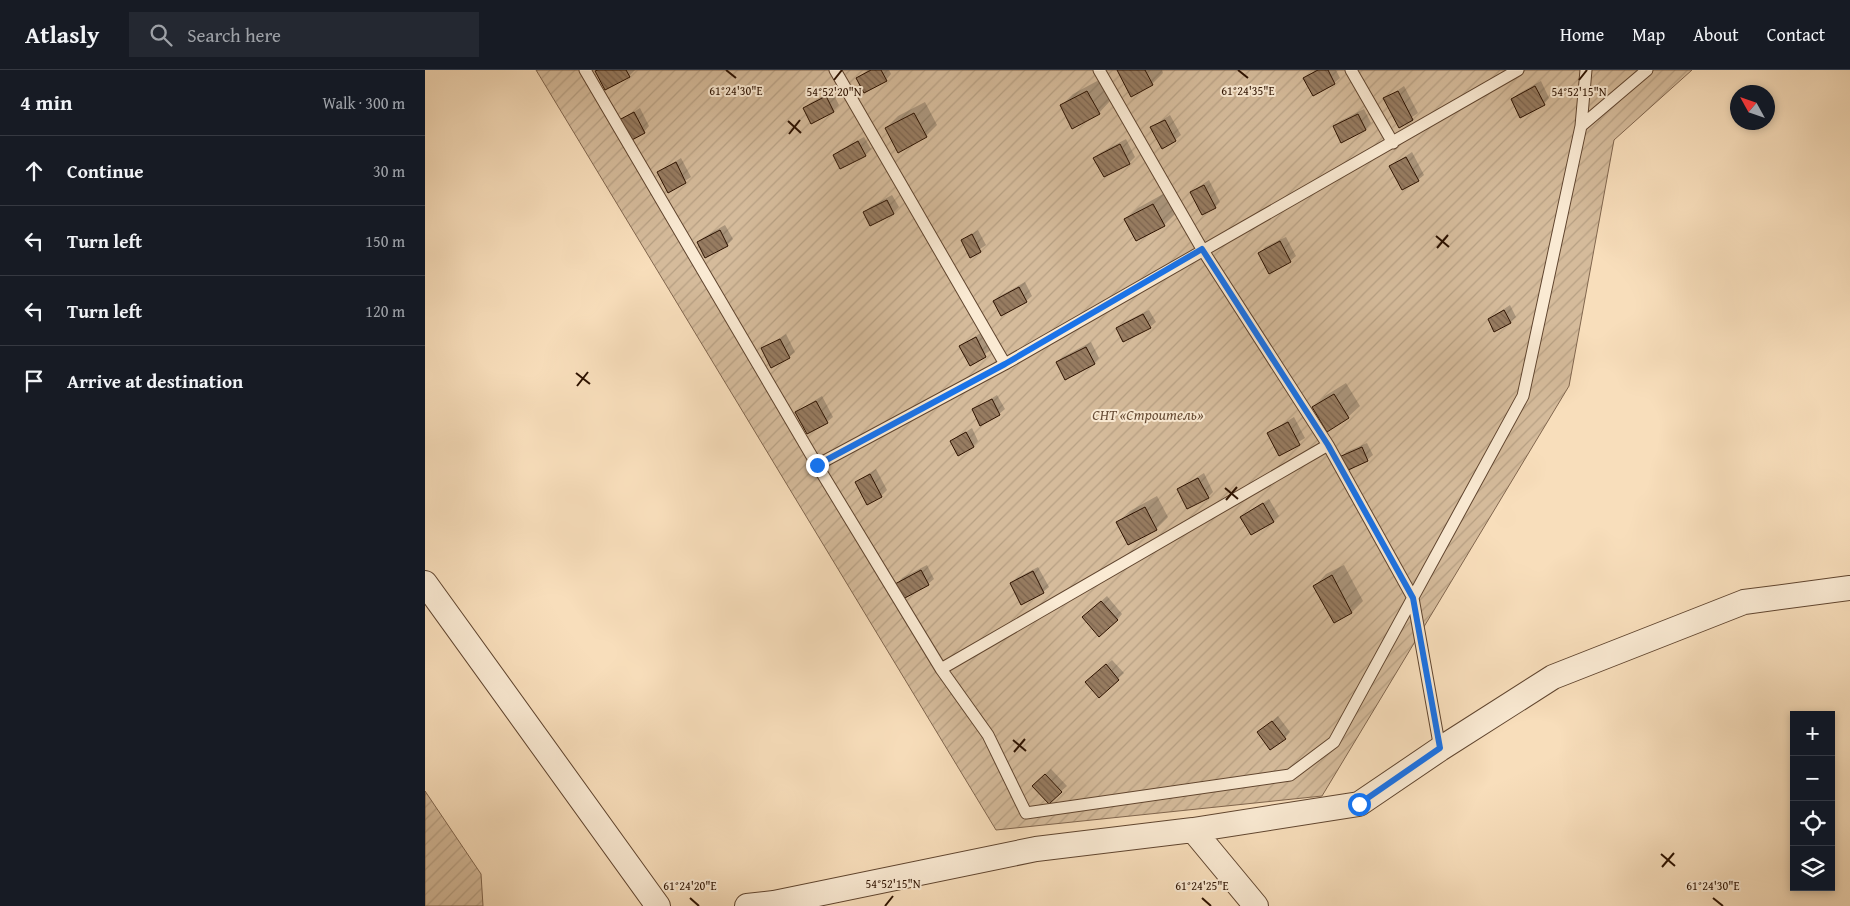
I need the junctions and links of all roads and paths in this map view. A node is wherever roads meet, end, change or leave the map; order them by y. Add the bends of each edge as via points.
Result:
1 (585, 70) edge
2 (835, 70) edge
3 (1099, 70) edge
4 (1351, 70) edge
5 (1518, 70) edge
6 (1586, 70) edge
7 (1647, 70) edge
8 (1581, 126) junction
9 (1393, 143) junction
10 (1202, 249) junction
11 (1005, 364) junction
12 (1328, 445) junction
13 (817, 465) junction
14 (425, 583) edge
15 (1850, 588) edge
16 (1413, 598) junction
17 (941, 669) junction
18 (1440, 748) junction
19 (1193, 830) junction
20 (658, 906) edge
21 (747, 906) edge
22 (1256, 906) edge

1 - 13 lane
2 - 11 lane
3 - 10 lane
4 - 9 lane
5 - 9 lane
6 - 8 lane
7 - 8 lane
8 - 16 lane via 1523,396
9 - 10 lane
10 - 11 lane
10 - 12 lane
11 - 13 lane
12 - 16 lane
12 - 17 lane
13 - 17 lane
14 - 20 street
15 - 18 street via 1735,605 1553,677
16 - 17 lane via 1334,742 1290,775 1027,813 987,735
16 - 18 lane
18 - 19 street via 1359,804
19 - 21 street via 1036,849
19 - 22 street

